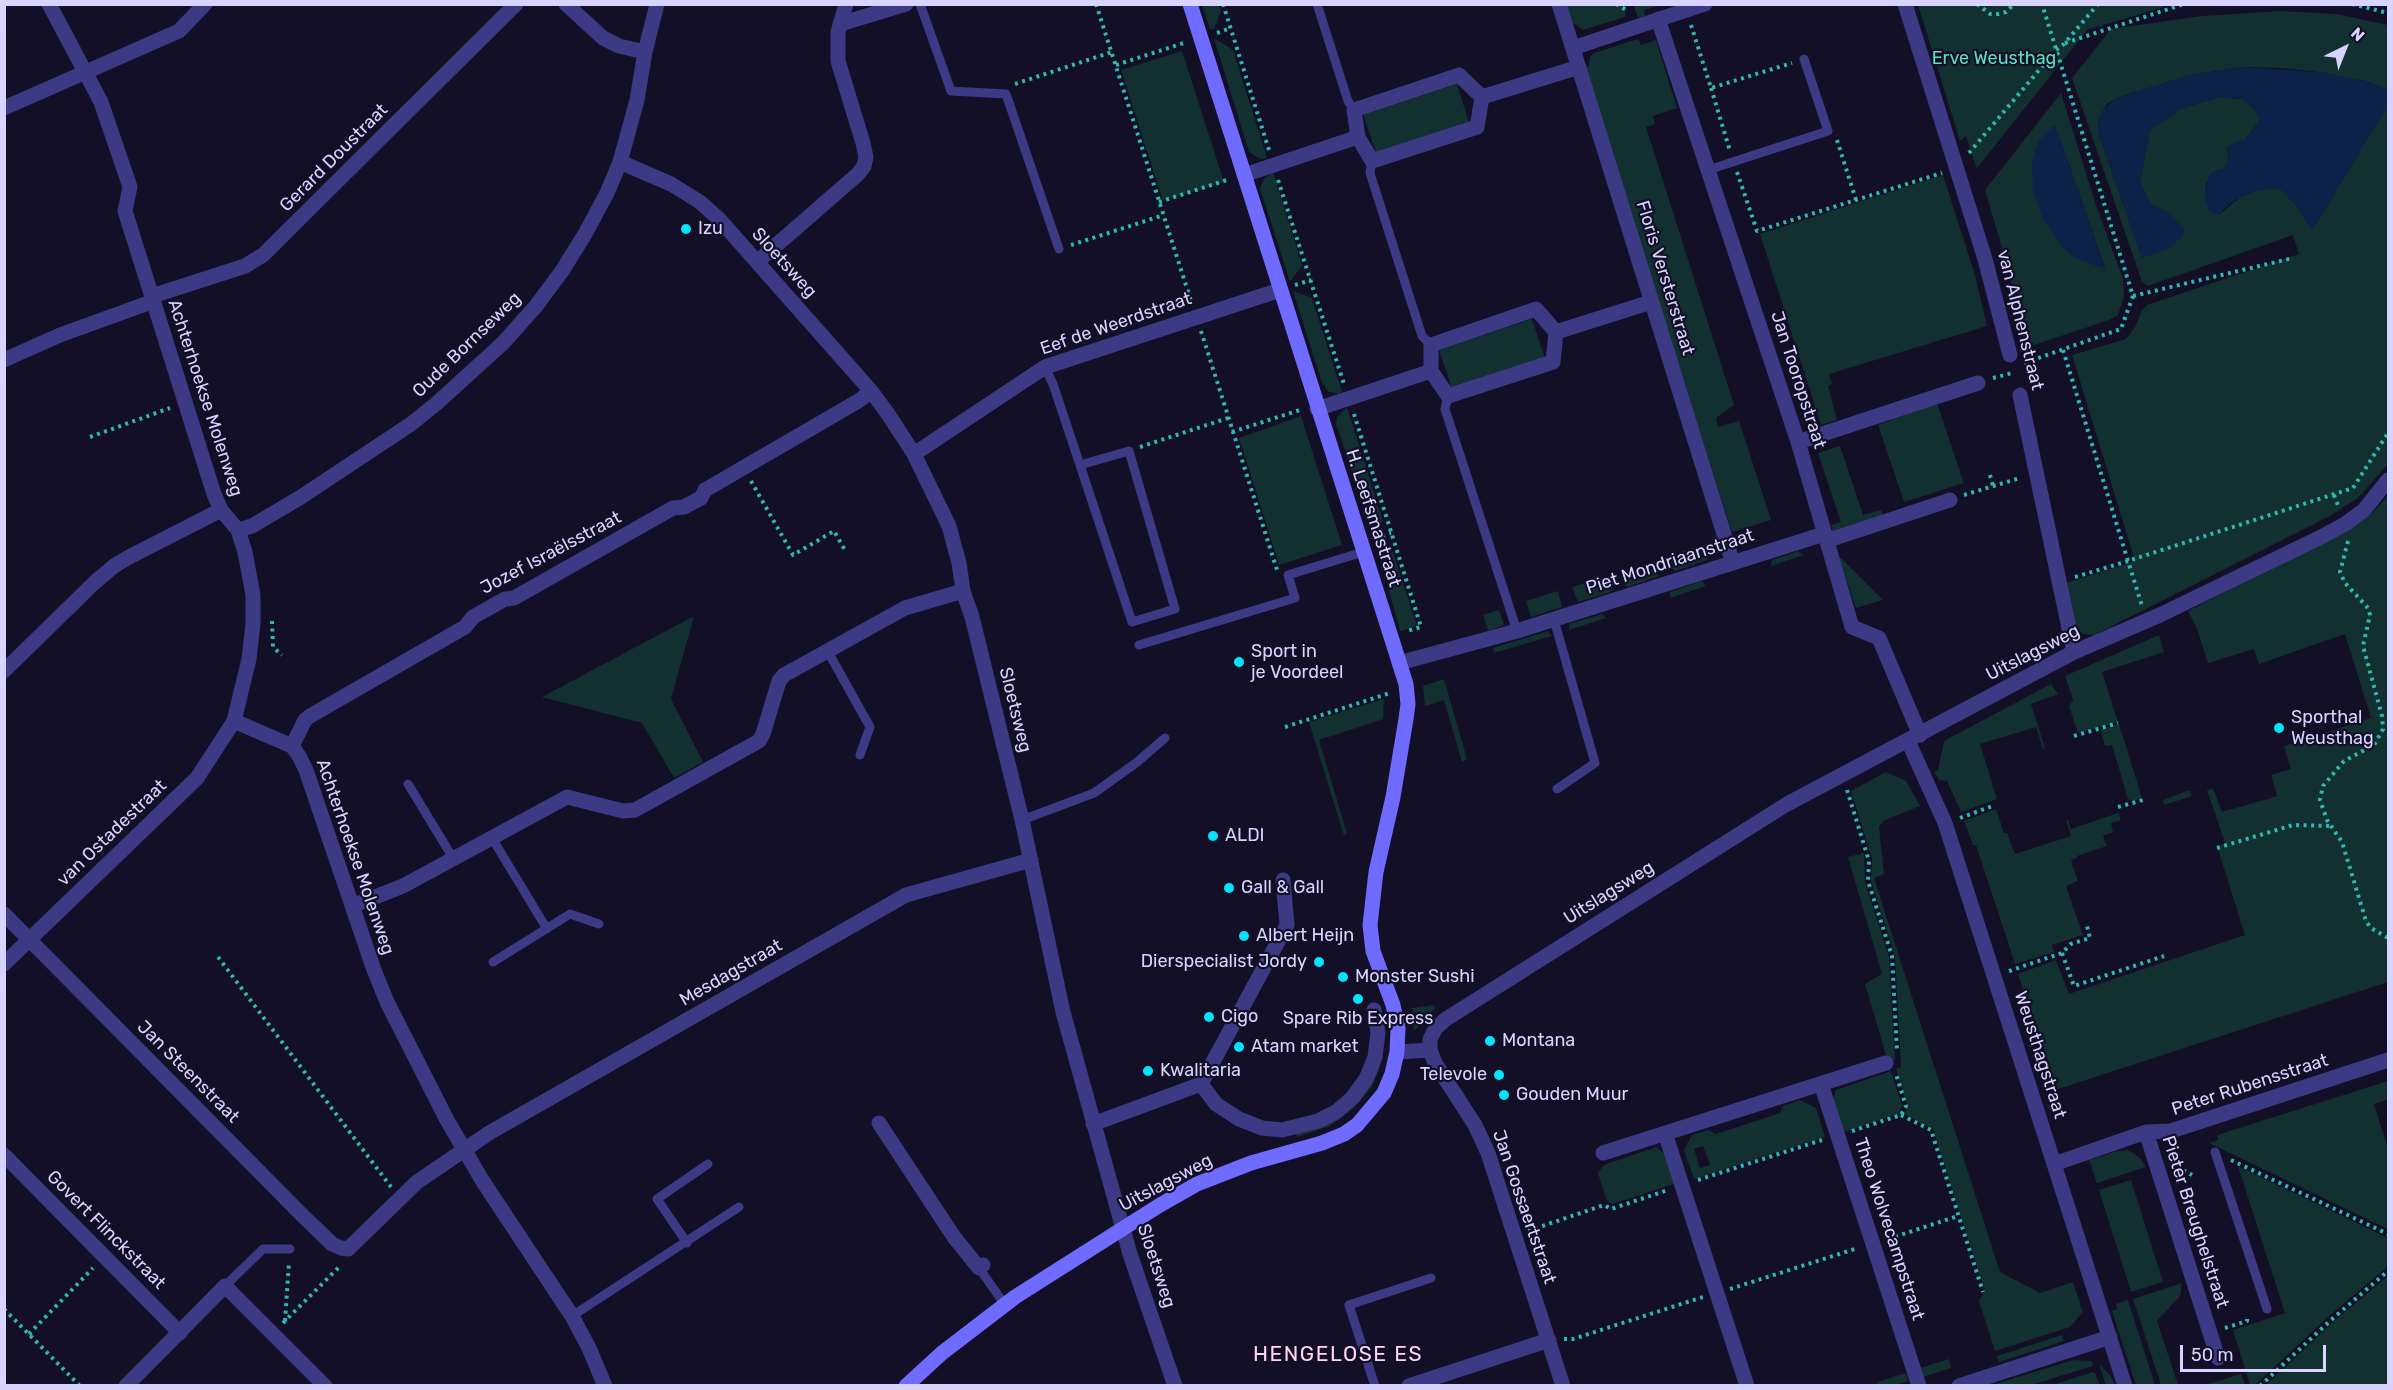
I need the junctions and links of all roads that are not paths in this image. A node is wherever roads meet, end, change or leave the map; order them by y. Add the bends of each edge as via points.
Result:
1 (49, 4) edge
2 (205, 4) edge
3 (516, 4) edge
4 (566, 4) edge
5 (657, 4) edge
6 (846, 4) edge
7 (906, 4) edge
8 (920, 4) edge
9 (1190, 4) edge
10 (1317, 4) edge
11 (1559, 4) edge
12 (1705, 4) edge
13 (1905, 4) edge
14 (1658, 20) junction
15 (840, 24) junction
16 (1573, 48) junction
17 (645, 52) junction
18 (1804, 59) road end
19 (1579, 67) junction
20 (86, 71) junction
21 (1482, 97) junction
22 (4, 108) edge
23 (1354, 110) junction
24 (1358, 137) junction
25 (1372, 161) junction
26 (620, 162) junction
27 (1708, 170) junction
28 (1244, 175) junction
29 (1059, 249) road end
30 (757, 262) junction
31 (1280, 290) junction
32 (153, 299) junction
33 (1651, 302) junction
34 (1556, 332) junction
35 (1431, 345) junction
36 (2016, 359) road end
37 (4, 360) edge
38 (1045, 367) junction
39 (1431, 371) junction
40 (1978, 383) road end
41 (871, 391) junction
42 (2020, 395) road end
43 (1448, 396) junction
44 (1317, 407) junction
45 (1798, 442) junction
46 (914, 454) junction
47 (1080, 465) junction
48 (2388, 480) edge
49 (1950, 500) road end
50 (221, 510) junction
51 (238, 530) junction
52 (1824, 534) junction
53 (1363, 552) junction
54 (1733, 563) junction
55 (963, 591) junction
56 (1554, 620) junction
57 (1516, 631) junction
58 (1138, 645) dead end
59 (826, 650) junction
60 (2074, 652) junction
61 (1400, 663) junction
62 (4, 671) edge
63 (234, 721) junction
64 (1165, 738) dead end
65 (1914, 738) junction
66 (292, 746) junction
67 (860, 755) dead end
68 (408, 784) dead end
69 (1557, 789) dead end
70 (1022, 820) junction
71 (492, 838) junction
72 (453, 858) junction
73 (1031, 860) junction
74 (1283, 880) dead end
75 (352, 906) junction
76 (4, 914) edge
77 (599, 924) dead end
78 (547, 929) junction
79 (29, 939) junction
80 (493, 962) dead end
81 (4, 964) edge
82 (1374, 1010) dead end
83 (1430, 1050) junction
84 (1397, 1052) junction
85 (2388, 1060) edge
86 (1890, 1065) road end
87 (1201, 1084) junction
88 (1821, 1084) junction
89 (1196, 1099) dead end
90 (879, 1123) dead end
91 (1093, 1124) junction
92 (2146, 1132) junction
93 (1665, 1133) junction
94 (463, 1149) junction
95 (2215, 1152) road end
96 (1603, 1153) dead end
97 (4, 1155) edge
98 (708, 1164) dead end
99 (2054, 1164) junction
100 (739, 1207) dead end
101 (1123, 1228) junction
102 (687, 1243) junction
103 (290, 1249) road end
104 (348, 1249) joint
105 (981, 1267) joint
106 (1431, 1278) dead end
107 (225, 1286) junction
108 (1005, 1305) junction
109 (2267, 1309) dead end
110 (572, 1316) junction
111 (180, 1333) junction
112 (2110, 1337) junction
113 (1549, 1340) junction
114 (2218, 1358) dead end
115 (126, 1386) edge
116 (325, 1386) edge
117 (605, 1386) edge
118 (906, 1386) edge
119 (1175, 1386) edge
120 (1375, 1386) edge
121 (1409, 1386) edge
122 (1563, 1386) edge
123 (1747, 1386) edge
124 (1919, 1386) edge
125 (1959, 1386) edge
126 (2126, 1386) edge

1 - 20 street, Achterhoekse Molenweg
2 - 20 street via 179,31
3 - 32 street, Gerard Doustraat via 263,255 245,266
4 - 17 street via 603,38
5 - 17 street, Oude Bornseweg
6 - 15 street
7 - 15 street
8 - 29 lane via 951,91 1006,94
9 - 28 street, H. Leefsmastraat
10 - 23 lane
11 - 16 street, Floris Versterstraat
12 - 14 street
13 - 36 street, van Alphenstraat
14 - 16 street
14 - 27 street, Jan Tooropstraat
15 - 30 street via 837,62 863,143 864,166
16 - 19 street, Floris Versterstraat
17 - 26 street, Oude Bornseweg
18 - 27 lane via 1828,131
19 - 21 street
19 - 33 street, Floris Versterstraat
20 - 22 street
20 - 32 street, Achterhoekse Molenweg via 101,102 130,187 125,211
21 - 23 street via 1459,75
21 - 25 street via 1477,127
23 - 24 street
24 - 25 street
24 - 28 street
25 - 35 lane via 1370,173 1422,336
26 - 30 street, Sloetsweg via 671,184 700,202
26 - 51 street, Oude Bornseweg via 562,271 502,343 411,424 301,497
27 - 45 street, Jan Tooropstraat
28 - 31 street, H. Leefsmastraat
30 - 41 street, Sloetsweg
31 - 38 street, Eef de Weerdstraat
31 - 44 street, H. Leefsmastraat
32 - 37 street, Gerard Doustraat
32 - 50 street, Achterhoekse Molenweg
33 - 34 street
33 - 54 street, Floris Versterstraat
34 - 35 street via 1536,309
34 - 43 street via 1553,362
35 - 39 street
38 - 46 street, Eef de Weerdstraat
38 - 47 lane
39 - 43 street
39 - 44 street
40 - 45 street
41 - 46 street, Sloetsweg
41 - 66 street, Jozef Israëlsstraat via 705,490 701,498 674,508 514,598 505,599 465,627 305,720
42 - 60 street, van Alphenstraat
43 - 57 lane via 1445,409
44 - 53 street, H. Leefsmastraat
45 - 52 street, Jan Tooropstraat
46 - 55 street, Sloetsweg via 950,526
47 - 47 lane via 1132,622 1175,609 1129,451
48 - 60 street, Uitslagsweg via 2364,510 2345,524 2147,621
49 - 52 street, Piet Mondriaanstraat via 1832,539
50 - 51 street, Achterhoekse Molenweg
50 - 62 street via 114,566
51 - 63 street, Achterhoekse Molenweg via 253,595 253,614 249,659
52 - 54 street, Piet Mondriaanstraat
52 - 65 street, Jan Tooropstraat via 1852,627 1879,638
53 - 58 lane via 1288,574 1295,598
53 - 61 street, H. Leefsmastraat
54 - 56 street, Piet Mondriaanstraat
55 - 59 street via 905,608
55 - 70 street, Sloetsweg
56 - 57 street, Piet Mondriaanstraat
56 - 69 lane via 1595,763
57 - 61 street, Piet Mondriaanstraat
59 - 67 lane via 870,727
59 - 71 street via 779,681 759,741 635,810 623,811 567,797
60 - 65 street, Uitslagsweg
61 - 84 street, H. Leefsmastraat via 1408,704 1376,872 1370,926 1373,951 1398,1028
63 - 66 street, Achterhoekse Molenweg
63 - 79 street, van Ostadestraat via 197,778
64 - 70 lane via 1094,793
65 - 83 street, Uitslagsweg via 1787,804 1446,1020 1430,1039
65 - 99 street, Weusthagstraat via 1946,823
66 - 75 street, Achterhoekse Molenweg via 306,770
68 - 72 lane
70 - 73 street, Sloetsweg
71 - 72 street
71 - 78 lane
72 - 75 street via 403,886
73 - 91 street, Sloetsweg via 1063,1012
73 - 94 street, Mesdagstraat via 906,895
74 - 87 street via 1287,925
75 - 94 street, Achterhoekse Molenweg via 387,1002
76 - 79 street, Jan Steenstraat
77 - 78 lane via 570,914
78 - 80 lane
79 - 81 street, van Ostadestraat
79 - 104 street, Jan Steenstraat via 301,1214 332,1244
82 - 87 street via 1377,1041 1366,1079 1336,1112 1318,1121 1282,1130 1262,1128 1216,1104
83 - 84 street
83 - 113 street, Jan Gossaertstraat via 1488,1153
84 - 101 street, Uitslagsweg via 1384,1093 1357,1125 1344,1134 1197,1184
85 - 92 street, Peter Rubensstraat via 2171,1131
86 - 88 street
87 - 89 street
87 - 91 street
88 - 93 street
88 - 124 street, Theo Wolvecampstraat
90 - 105 street via 951,1231
91 - 101 street, Sloetsweg
92 - 99 street, Peter Rubensstraat
92 - 114 street, Pieter Breughelstraat
93 - 96 street
93 - 123 street
94 - 104 street, Mesdagstraat via 417,1182
94 - 110 street, Achterhoekse Molenweg
95 - 109 lane
97 - 111 street, Govert Flinckstraat
98 - 102 lane via 657,1199
99 - 112 street, Weusthagstraat
100 - 102 lane
101 - 108 street, Uitslagsweg
101 - 119 street, Sloetsweg
102 - 110 lane
103 - 107 lane via 263,1249
105 - 108 lane
106 - 120 lane via 1349,1305
107 - 111 street
107 - 116 street
108 - 118 street, Uitslagsweg
110 - 117 street, Achterhoekse Molenweg
111 - 115 street
112 - 125 street
112 - 126 street, Weusthagstraat
113 - 121 street
113 - 122 street, Jan Gossaertstraat

